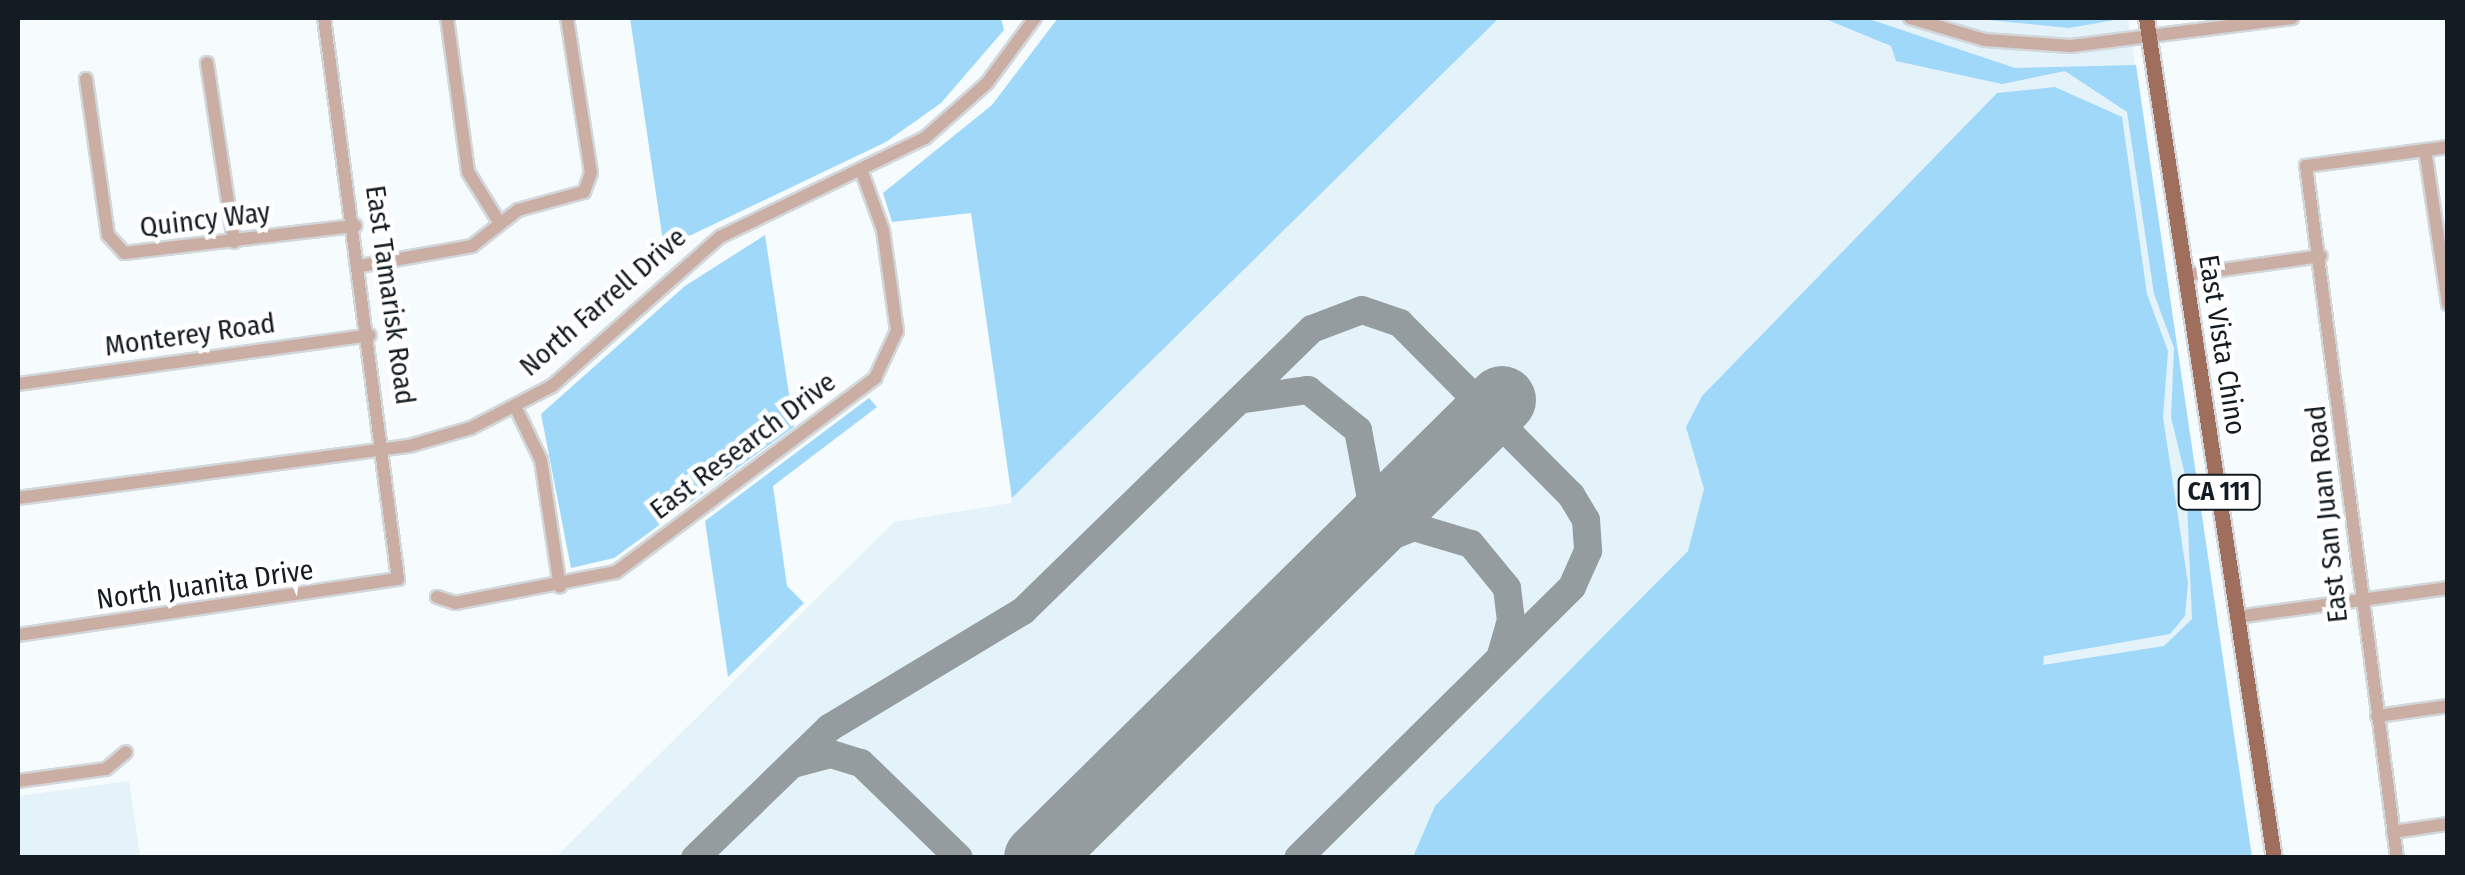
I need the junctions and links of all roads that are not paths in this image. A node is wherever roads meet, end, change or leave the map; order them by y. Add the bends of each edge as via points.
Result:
1 (324, 18) edge
2 (447, 18) edge
3 (568, 18) edge
4 (1034, 18) edge
5 (1910, 18) edge
6 (2146, 18) edge
7 (2292, 18) edge
8 (2149, 37) junction
9 (207, 63) dead end
10 (86, 79) dead end
11 (2448, 147) edge
12 (2425, 150) junction
13 (863, 174) junction
14 (498, 222) junction
15 (355, 226) junction
16 (234, 242) junction
17 (2321, 256) junction
18 (360, 266) junction
19 (2186, 275) junction
20 (2448, 304) edge
21 (370, 335) junction
22 (18, 384) edge
23 (515, 406) junction
24 (386, 448) junction
25 (18, 498) edge
26 (398, 580) joint
27 (560, 587) junction
28 (2448, 588) edge
29 (437, 597) dead end
30 (2360, 600) junction
31 (2237, 617) junction
32 (18, 635) edge
33 (2448, 706) edge
34 (2376, 716) junction
35 (126, 752) dead end
36 (18, 782) edge
37 (2448, 824) edge
38 (2394, 832) junction
39 (2274, 858) edge
40 (2397, 858) edge

1 - 15 street, East Tamarisk Road
2 - 14 street via 468,172
3 - 14 street via 589,185
4 - 13 street, North Farrell Drive via 957,112
5 - 8 street via 2016,45
6 - 8 main road, East Vista Chino / CA 111
7 - 8 street
8 - 19 main road, East Vista Chino / CA 111
9 - 16 street
10 - 16 street, Quincy Way via 115,248 136,255
11 - 12 street
12 - 17 street, East San Juan Road via 2306,166
12 - 20 street
13 - 23 street, North Farrell Drive via 691,256 579,364
13 - 27 street, East Research Drive via 883,230 896,328 888,365 616,572
14 - 18 street via 472,246
15 - 16 street, Quincy Way
15 - 18 street, East Tamarisk Road
17 - 19 street
17 - 30 street, East San Juan Road via 2355,498
18 - 21 street, East Tamarisk Road
19 - 31 main road, East Vista Chino / CA 111
21 - 22 street, Monterey Road
21 - 24 street, East Tamarisk Road
23 - 24 street, North Farrell Drive via 438,441
23 - 27 street via 542,460
24 - 25 street, North Farrell Drive
24 - 26 street, East Tamarisk Road
26 - 32 street, North Juanita Drive
27 - 29 street, East Research Drive
28 - 30 street
30 - 31 street
30 - 34 street, East San Juan Road
31 - 39 main road, East Vista Chino / CA 111
33 - 34 street
34 - 38 street, East San Juan Road
35 - 36 street via 106,769
37 - 38 street
38 - 40 street, East San Juan Road

